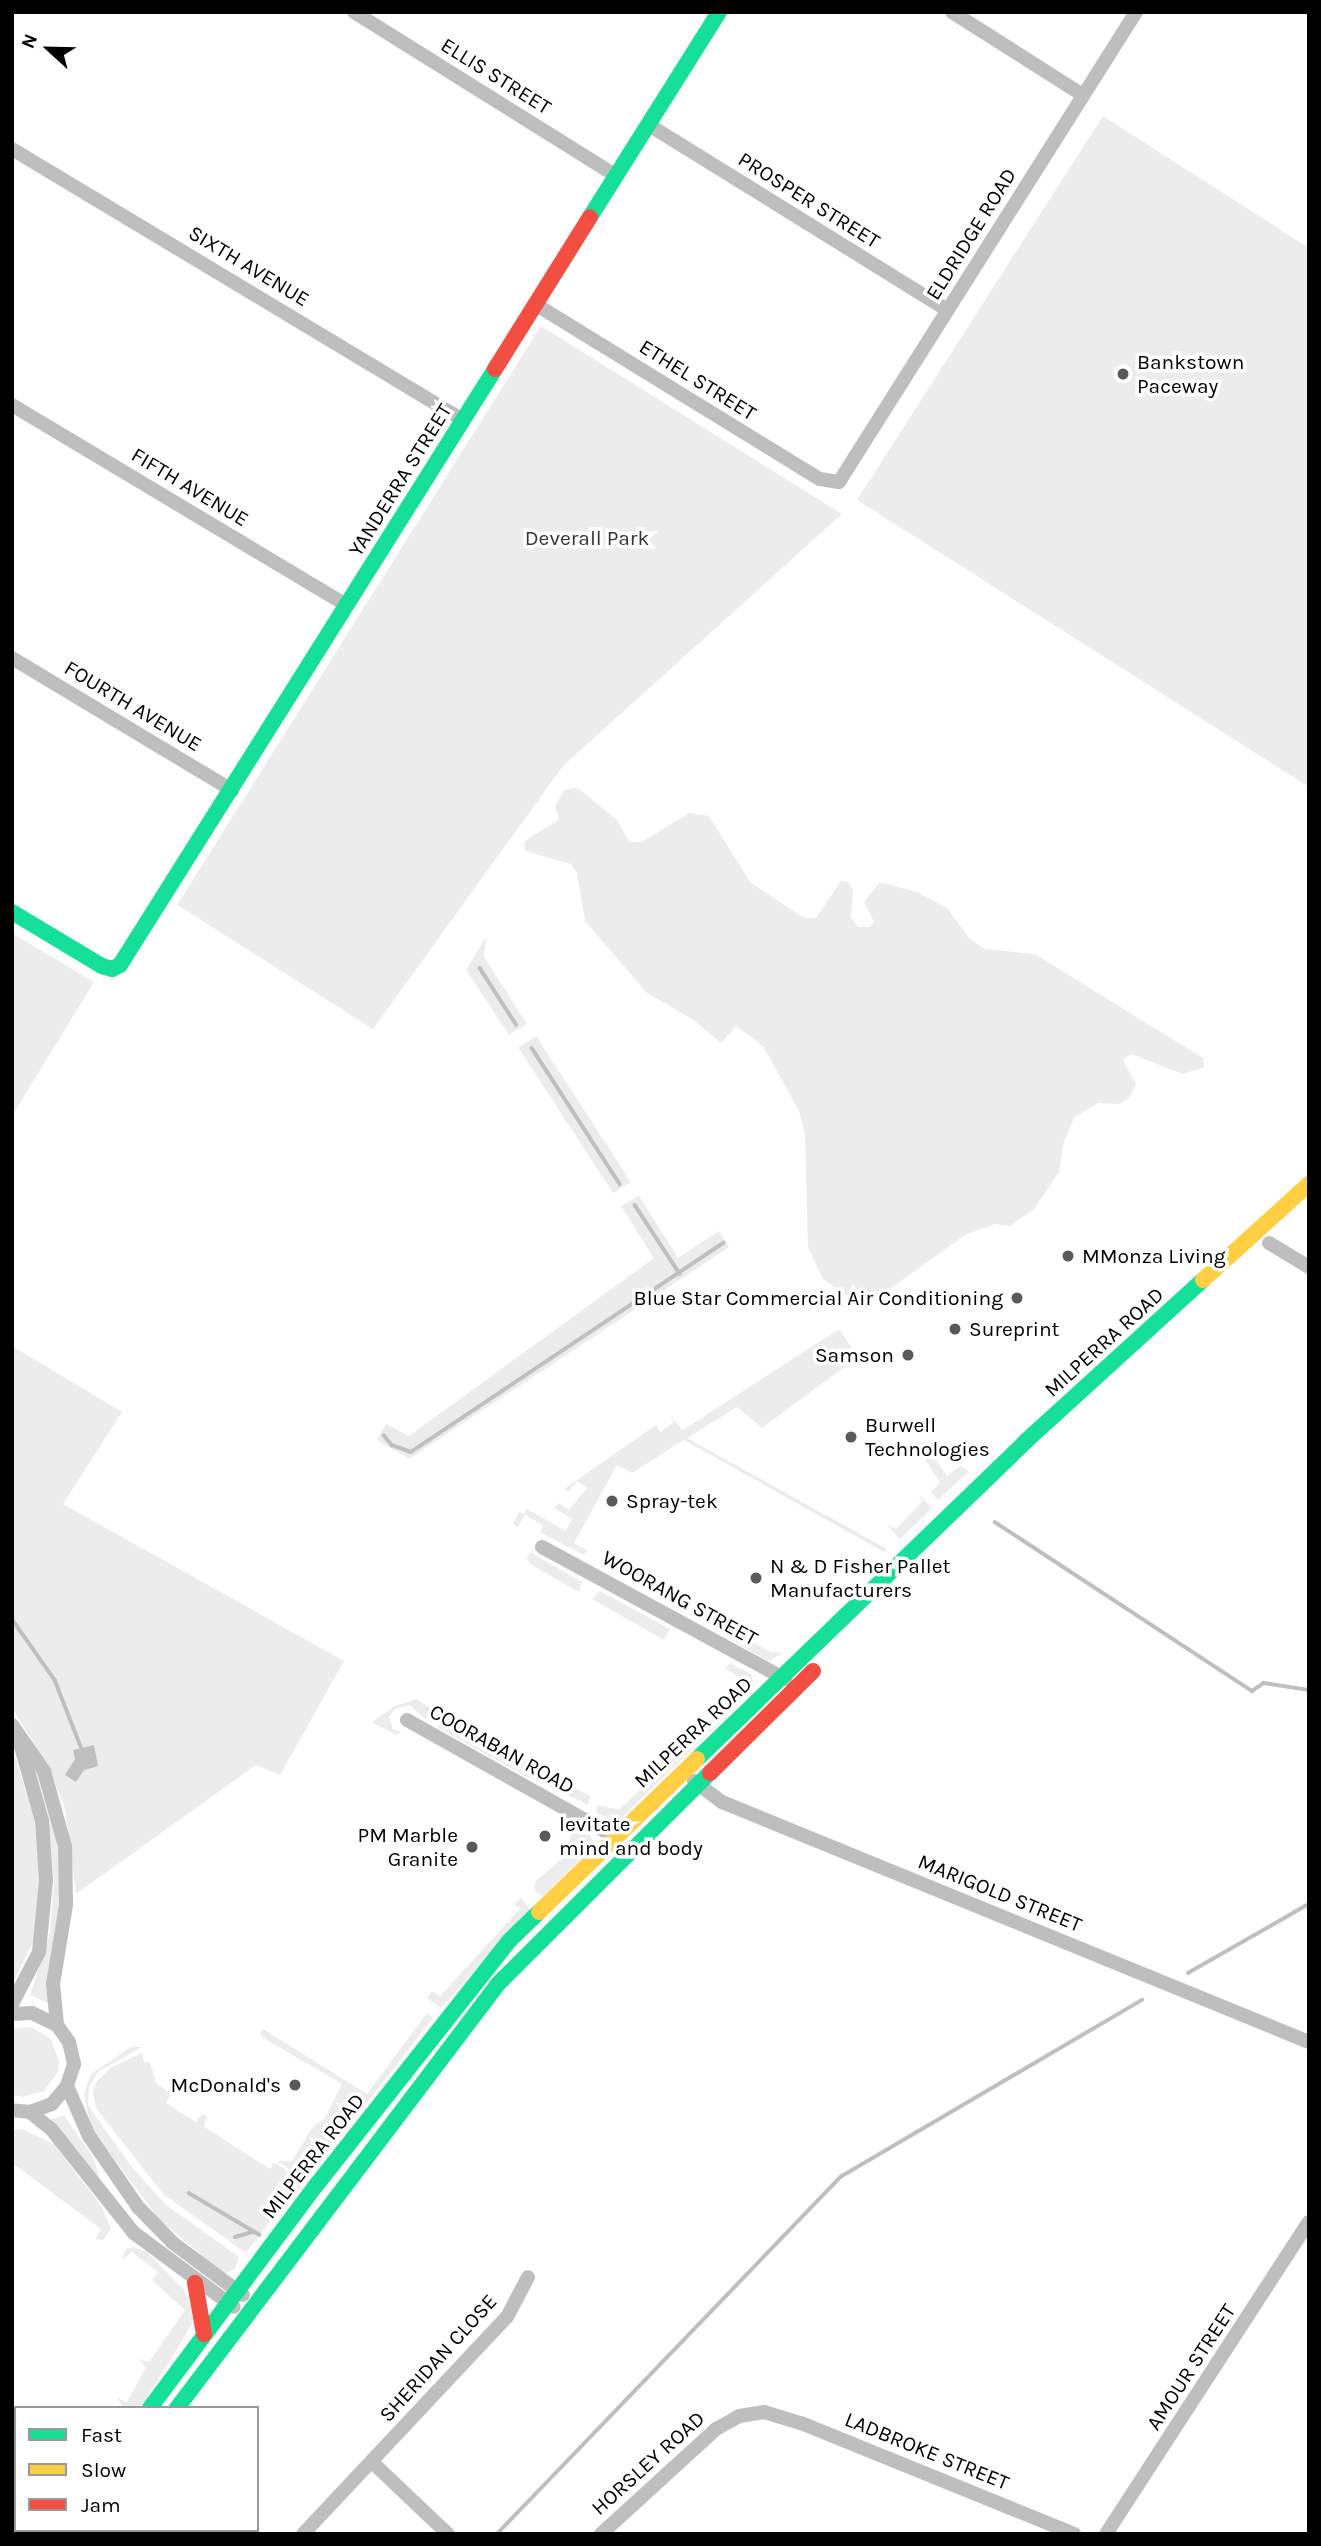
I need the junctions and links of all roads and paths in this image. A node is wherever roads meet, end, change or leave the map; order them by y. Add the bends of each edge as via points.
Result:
1 (354, 12) edge
2 (719, 12) edge
3 (952, 12) edge
4 (1136, 12) edge
5 (1083, 95) junction
6 (649, 125) junction
7 (12, 149) edge
8 (615, 175) junction
9 (535, 304) junction
10 (947, 310) junction
11 (12, 404) edge
12 (463, 420) junction
13 (841, 479) joint
14 (346, 605) junction
15 (12, 658) edge
16 (232, 790) junction
17 (12, 912) edge
18 (1309, 1184) edge
19 (1309, 1206) edge
20 (1269, 1242) junction
21 (1309, 1267) edge
22 (542, 1547) dead end
23 (783, 1678) junction
24 (798, 1687) junction
25 (407, 1720) dead end
26 (15, 1729) edge
27 (682, 1770) junction
28 (699, 1785) junction
29 (614, 1836) junction
30 (12, 2004) edge
31 (12, 2014) edge
32 (57, 2025) junction
33 (1309, 2042) edge
34 (67, 2086) junction
35 (18, 2112) edge
36 (1309, 2222) edge
37 (528, 2277) dead end
38 (195, 2283) junction
39 (233, 2297) junction
40 (251, 2310) junction
41 (204, 2334) junction
42 (151, 2406) edge
43 (179, 2406) edge
44 (764, 2412) joint
45 (372, 2462) junction
46 (303, 2534) edge
47 (448, 2534) edge
48 (601, 2534) edge
49 (1074, 2534) edge
50 (1107, 2534) edge

1 - 8 street, ELLIS STREET
2 - 6 main road, YANDERRA STREET
3 - 5 street
4 - 5 street, ELDRIDGE ROAD
5 - 10 street, ELDRIDGE ROAD
6 - 8 main road, YANDERRA STREET
6 - 10 street, PROSPER STREET
7 - 12 street, SIXTH AVENUE
8 - 9 main road, YANDERRA STREET
9 - 12 main road, YANDERRA STREET
9 - 13 street, ETHEL STREET via 820,479 832,483
10 - 13 street, ELDRIDGE ROAD
11 - 14 street, FIFTH AVENUE
12 - 14 main road, YANDERRA STREET
14 - 16 main road, YANDERRA STREET
15 - 16 street, FOURTH AVENUE
16 - 17 main road, YANDERRA STREET via 115,969 102,966
18 - 23 main road, MILPERRA ROAD via 1031,1437
19 - 20 main road, MILPERRA ROAD
20 - 21 street
20 - 24 main road, MILPERRA ROAD via 1053,1440
22 - 23 street, WOORANG STREET
23 - 24 street, WOORANG STREET
23 - 27 main road, MILPERRA ROAD
24 - 28 main road, MILPERRA ROAD
25 - 29 street, COORABAN ROAD
26 - 30 street via 42,1821 47,1880 38,1952
26 - 32 street via 44,1771 65,1846 66,1905 53,1984
27 - 28 street, MARIGOLD STREET
27 - 29 main road, MILPERRA ROAD
28 - 33 street, MARIGOLD STREET via 722,1802
28 - 40 main road, MILPERRA ROAD via 498,1984
29 - 39 main road, MILPERRA ROAD via 492,1959
31 - 32 street via 32,2013
32 - 34 street via 73,2054
34 - 35 street via 52,2104
34 - 39 street via 89,2136 138,2207
35 - 38 street via 51,2130 134,2233
36 - 50 street, AMOUR STREET
37 - 45 street, SHERIDAN CLOSE via 507,2317
38 - 39 street
38 - 41 main road
39 - 40 street
39 - 41 main road, MILPERRA ROAD
40 - 43 main road, MILPERRA ROAD
41 - 42 main road, MILPERRA ROAD
44 - 48 street, HORSLEY ROAD via 738,2416 716,2428
44 - 49 street, LADBROKE STREET
45 - 46 street, SHERIDAN CLOSE
45 - 47 street

